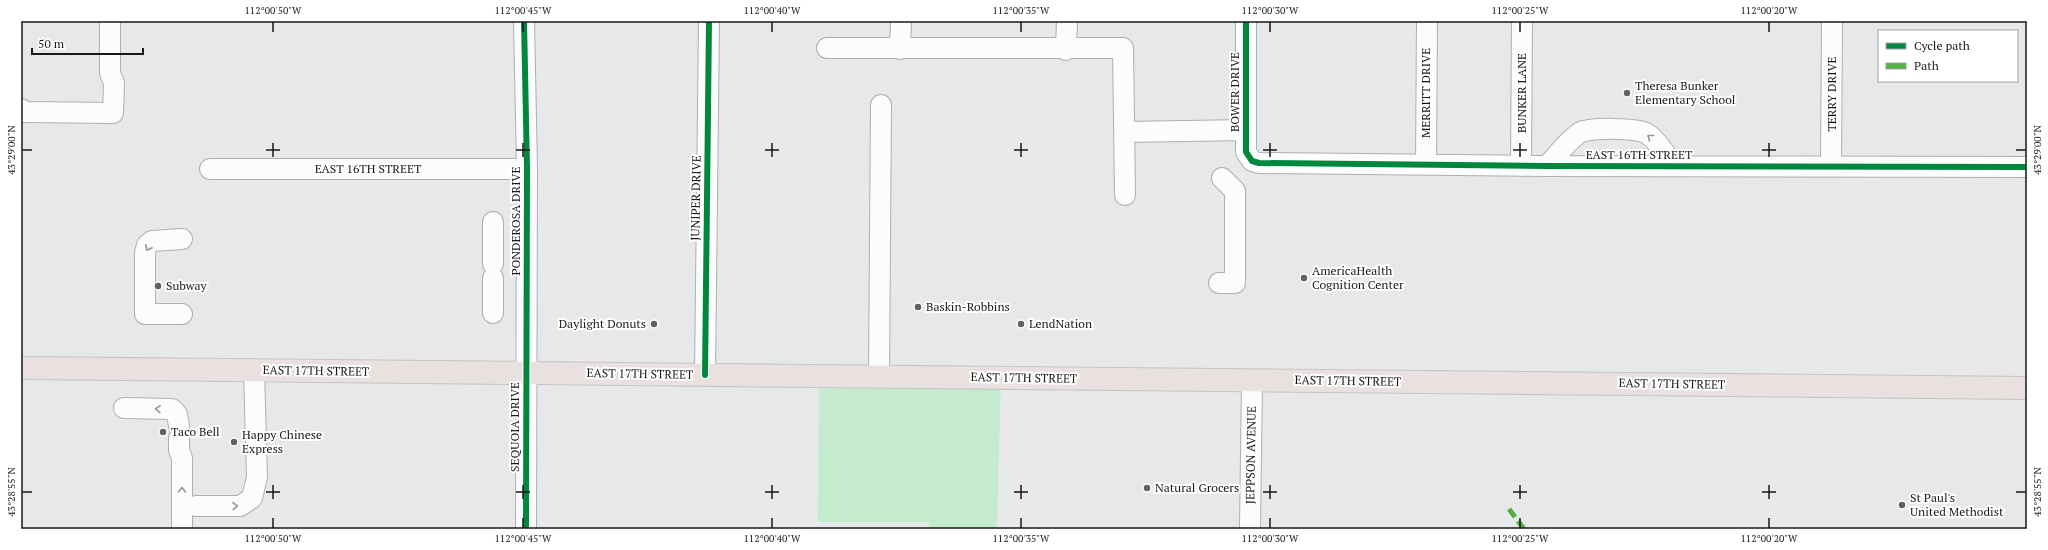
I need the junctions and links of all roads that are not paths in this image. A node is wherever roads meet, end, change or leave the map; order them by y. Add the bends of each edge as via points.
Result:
1 (110, 21) edge
2 (524, 21) edge
3 (709, 21) edge
4 (901, 21) edge
5 (1067, 21) edge
6 (1246, 21) edge
7 (1426, 21) edge
8 (1522, 21) edge
9 (1832, 21) edge
10 (827, 48) dead end
11 (900, 49) junction
12 (1066, 50) junction
13 (881, 104) dead end
14 (21, 109) edge
15 (1246, 130) junction
16 (1125, 132) junction
17 (1252, 161) joint
18 (1426, 165) junction
19 (1521, 166) junction
20 (1547, 166) junction
21 (1674, 166) junction
22 (1831, 166) junction
23 (2027, 167) edge
24 (210, 169) dead end
25 (527, 169) junction
26 (1222, 178) dead end
27 (1125, 195) dead end
28 (494, 222) dead end
29 (182, 239) dead end
30 (1219, 283) dead end
31 (493, 313) dead end
32 (182, 314) dead end
33 (21, 368) edge
34 (254, 370) junction
35 (526, 373) junction
36 (705, 375) junction
37 (879, 376) junction
38 (1252, 380) junction
39 (2027, 388) edge
40 (124, 408) dead end
41 (196, 506) dead end
42 (182, 529) edge
43 (526, 529) edge
44 (1250, 529) edge

1 - 14 street via 113,113 24,112
2 - 25 street, PONDEROSA DRIVE
3 - 36 street, JUNIPER DRIVE
4 - 11 street
5 - 12 street
6 - 15 street, BOWER DRIVE
7 - 18 street, MERRITT DRIVE
8 - 19 street, BUNKER LANE
9 - 22 street, TERRY DRIVE
10 - 11 street
11 - 12 street
12 - 16 street via 1123,48
13 - 37 street
15 - 16 street
15 - 17 street, BOWER DRIVE via 1246,152
16 - 27 street
17 - 18 street, EAST 16TH STREET
18 - 19 street, EAST 16TH STREET
19 - 20 street, EAST 16TH STREET
20 - 21 street, EAST 16TH STREET
21 -> 20 street via 1656,142 1646,133 1635,130 1581,132
21 - 22 street, EAST 16TH STREET
22 - 23 street, EAST 16TH STREET
24 - 25 street, EAST 16TH STREET
25 - 35 street, PONDEROSA DRIVE
26 - 30 street via 1235,191 1235,283
28 - 31 street
29 -> 32 street via 157,239 147,245 145,253 145,314
33 - 34 main road, EAST 17TH STREET
34 - 35 main road, EAST 17TH STREET
41 -> 34 street via 240,506 252,498 257,477
35 - 36 main road, EAST 17TH STREET
35 - 43 street, SEQUOIA DRIVE
36 - 37 main road, EAST 17TH STREET
37 - 38 main road, EAST 17TH STREET
38 - 39 main road, EAST 17TH STREET
38 - 44 street, JEPPSON AVENUE
42 -> 40 street via 182,458 179,450 178,414 172,409

